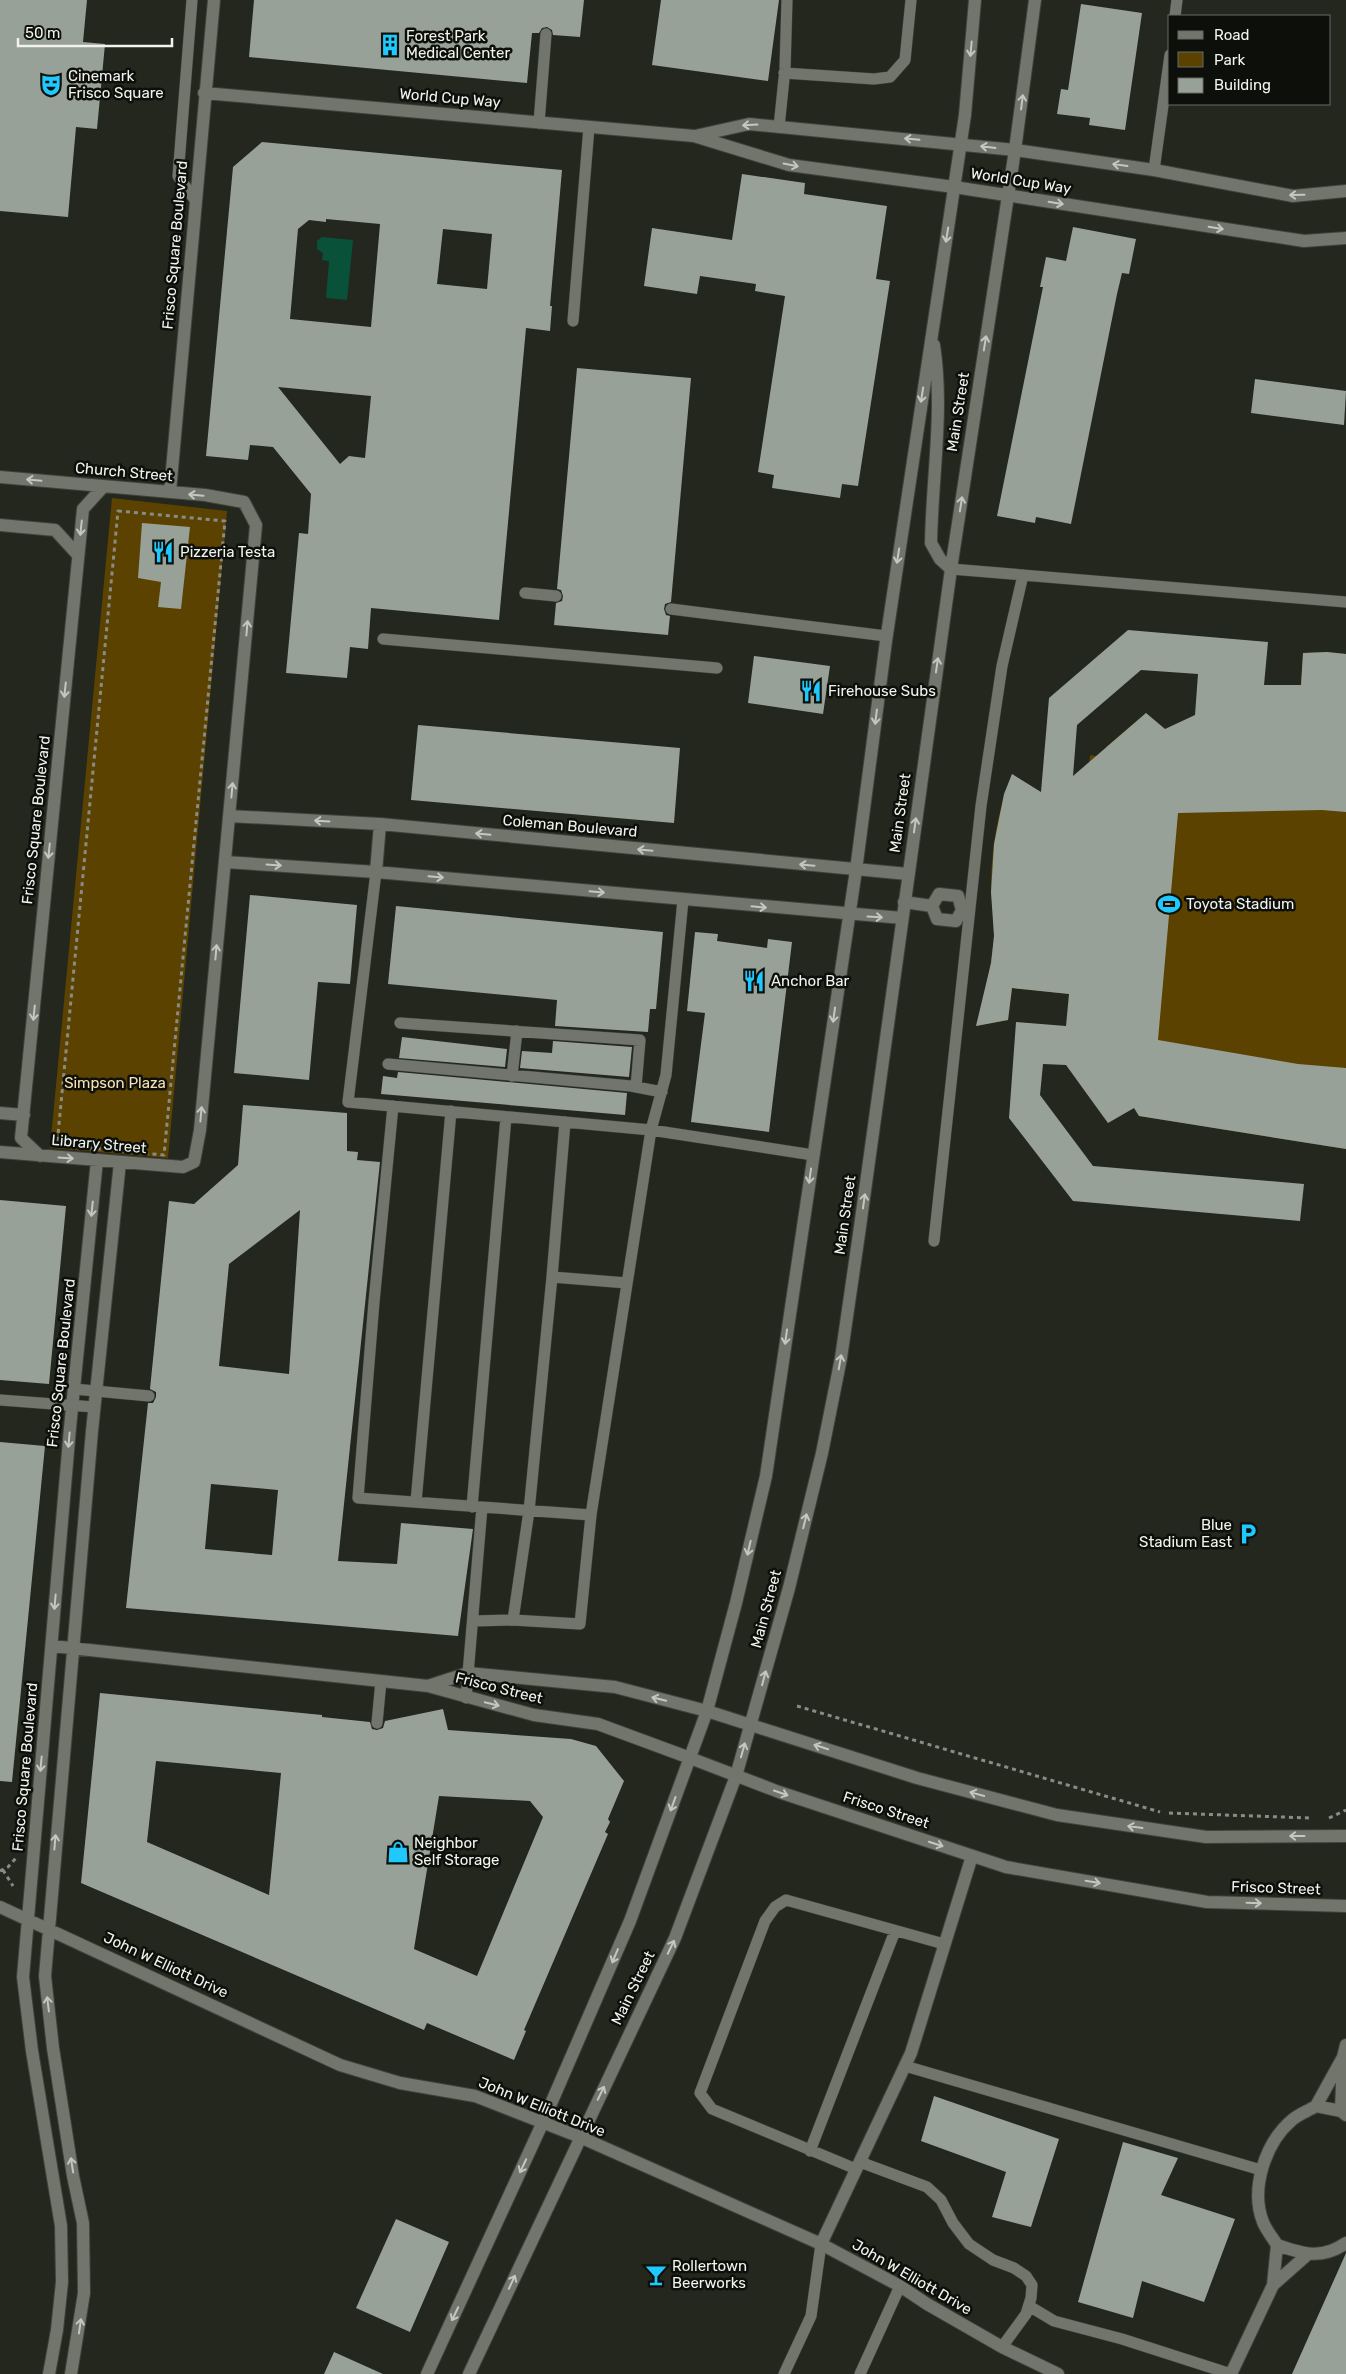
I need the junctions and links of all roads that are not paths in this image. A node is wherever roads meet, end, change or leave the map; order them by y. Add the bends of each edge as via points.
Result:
1 (192, 0) edge
2 (214, 0) edge
3 (788, 0) edge
4 (912, 0) edge
5 (975, 0) edge
6 (1035, 0) edge
7 (1177, 0) edge
8 (1175, 15) edge
9 (546, 34) dead end
10 (1168, 69) edge
11 (784, 73) junction
12 (204, 93) junction
13 (539, 123) junction
14 (589, 127) junction
15 (779, 127) junction
16 (694, 136) junction
17 (960, 144) junction
18 (1016, 150) junction
19 (1154, 170) junction
20 (954, 186) junction
21 (1346, 191) edge
22 (1008, 196) junction
23 (195, 200) junction
24 (1346, 238) edge
25 (573, 321) dead end
26 (932, 330) junction
27 (0, 478) edge
28 (102, 487) junction
29 (170, 492) junction
30 (0, 525) edge
31 (78, 555) junction
32 (951, 569) junction
33 (1022, 575) junction
34 (525, 593) dead end
35 (556, 596) dead end
36 (1346, 602) edge
37 (671, 609) dead end
38 (886, 636) junction
39 (383, 639) dead end
40 (717, 668) dead end
41 (229, 816) junction
42 (380, 824) junction
43 (225, 862) junction
44 (856, 870) junction
45 (376, 872) junction
46 (908, 874) junction
47 (683, 900) junction
48 (904, 902) junction
49 (932, 906) junction
50 (966, 911) junction
51 (849, 915) junction
52 (902, 918) junction
53 (400, 1023) dead end
54 (516, 1031) junction
55 (388, 1064) dead end
56 (512, 1076) junction
57 (636, 1087) junction
58 (662, 1092) junction
59 (393, 1106) junction
60 (451, 1111) junction
61 (0, 1113) edge
62 (24, 1115) junction
63 (506, 1116) junction
64 (566, 1122) junction
65 (651, 1130) junction
66 (0, 1152) edge
67 (814, 1155) junction
68 (40, 1156) junction
69 (97, 1160) junction
70 (120, 1162) junction
71 (934, 1241) dead end
72 (552, 1277) junction
73 (628, 1283) junction
74 (74, 1389) junction
75 (96, 1391) junction
76 (149, 1396) dead end
77 (0, 1400) edge
78 (72, 1406) junction
79 (94, 1407) junction
80 (416, 1502) junction
81 (477, 1507) junction
82 (530, 1511) junction
83 (591, 1515) junction
84 (513, 1620) junction
85 (473, 1621) junction
86 (52, 1646) junction
87 (73, 1649) junction
88 (468, 1673) junction
89 (382, 1681) junction
90 (428, 1686) junction
91 (466, 1698) junction
92 (707, 1711) junction
93 (377, 1723) dead end
94 (751, 1725) junction
95 (690, 1758) junction
96 (736, 1776) junction
97 (1346, 1836) edge
98 (972, 1856) junction
99 (1346, 1906) edge
100 (0, 1907) edge
101 (28, 1919) junction
102 (48, 1928) junction
103 (895, 1931) junction
104 (944, 1944) junction
105 (1345, 2051) edge
106 (905, 2066) junction
107 (1316, 2106) junction
108 (1343, 2113) edge
109 (543, 2122) junction
110 (580, 2138) junction
111 (810, 2151) junction
112 (858, 2166) junction
113 (1261, 2170) junction
114 (1346, 2243) edge
115 (821, 2244) junction
116 (1277, 2245) junction
117 (1307, 2255) junction
118 (1273, 2285) junction
119 (900, 2286) junction
120 (1029, 2306) junction
121 (1002, 2347) junction
122 (49, 2374) edge
123 (71, 2374) edge
124 (427, 2374) edge
125 (468, 2374) edge
126 (784, 2374) edge
127 (860, 2374) edge
128 (1058, 2374) edge
129 (1231, 2374) edge

1 - 23 lane via 178,176
2 - 12 street, Frisco Square Boulevard
3 - 11 lane
4 - 11 lane via 905,60 890,77 874,79
5 -> 17 street, Main Street
18 -> 6 street, Main Street
7 - 8 lane
9 - 13 lane
10 - 19 lane
11 - 15 lane
12 - 13 street, World Cup Way
12 - 23 street, Frisco Square Boulevard
13 - 14 street, World Cup Way
14 - 16 street, World Cup Way
14 - 25 lane
15 -> 16 street, World Cup Way via 749,124
17 -> 15 street, World Cup Way
16 -> 20 street, World Cup Way via 789,165
18 -> 17 street, World Cup Way
17 - 20 street, Main Street
19 -> 18 street, World Cup Way
18 - 22 street, Main Street
21 -> 19 street, World Cup Way via 1293,196
20 - 22 street, World Cup Way
20 -> 26 street, Main Street
22 -> 24 street, World Cup Way via 1304,241
32 -> 22 street, Main Street
23 - 29 street, Frisco Square Boulevard
26 - 32 street via 938,368 938,417 931,543 940,559
26 -> 38 street, Main Street
28 -> 27 street, Church Street
28 - 29 street, Church Street
28 -> 31 street, Frisco Square Boulevard via 83,509
41 -> 29 street, Church Street via 256,525 244,502
30 - 31 street via 55,530
31 -> 62 street, Frisco Square Boulevard
32 - 33 lane
46 -> 32 street, Main Street
33 - 36 lane
33 - 50 lane via 1002,666
34 - 35 lane
37 - 38 lane
38 -> 44 street, Main Street
39 - 40 lane
42 -> 41 street, Coleman Boulevard
41 - 43 street
44 -> 42 street, Coleman Boulevard
42 - 45 street
43 -> 45 street
70 -> 43 street, Library Street via 183,1168 194,1162 200,1130
44 - 46 street, Coleman Boulevard
44 - 51 street, Main Street
45 -> 47 street
45 - 59 lane via 348,1102
46 - 48 street, Main Street
47 -> 51 street
47 - 58 lane
48 - 49 street
48 - 52 street, Main Street
49 - 50 street via 937,919 956,921
49 - 50 street via 939,894 958,896
50 - 71 lane
51 -> 52 street
51 -> 67 street, Main Street
94 -> 52 street, Main Street via 789,1588 841,1358
53 - 54 lane
54 - 56 lane
54 - 57 lane via 640,1040
55 - 56 lane
56 - 57 lane
57 - 58 lane
58 - 65 lane
59 - 60 lane
59 - 80 lane via 358,1498
60 - 63 lane
60 - 80 lane
61 - 62 street
62 - 68 street, Frisco Square Boulevard via 21,1138
63 - 64 lane
63 - 81 lane
64 - 65 lane
64 - 72 lane
65 - 67 lane
65 - 73 lane
66 - 68 street, Library Street
67 -> 92 street, Main Street via 766,1476
68 -> 69 street, Library Street
69 - 70 street, Library Street
69 -> 74 street, Frisco Square Boulevard
70 - 75 street
72 - 73 lane
72 - 82 lane
73 - 83 lane
74 - 75 lane
74 - 78 street, Frisco Square Boulevard
75 - 76 lane
75 - 79 street
77 - 78 lane
78 - 79 lane
78 -> 86 street, Frisco Square Boulevard
79 - 87 street
80 - 81 lane
81 - 82 lane
81 - 85 lane
82 - 83 lane
82 - 84 lane
83 - 84 lane via 580,1624
84 - 85 lane
85 - 88 lane
86 - 87 street, Frisco Street
86 -> 101 street, Frisco Square Boulevard
87 - 89 street, Frisco Street
102 -> 87 street
88 - 90 street, Frisco Street
88 - 91 lane
92 -> 88 street, Frisco Street via 616,1687
89 - 90 street, Frisco Street
89 - 93 lane
90 - 91 street, Frisco Street
91 -> 95 street, Frisco Street via 534,1715 598,1724
92 - 94 street, Frisco Street
92 - 95 street, Main Street
96 -> 94 street, Main Street
97 -> 94 street, Frisco Street via 1206,1837 1057,1815 917,1778
95 - 96 street, Frisco Street
95 -> 109 street, Main Street via 630,1921
96 -> 98 street, Frisco Street
110 -> 96 street, Main Street via 675,1938
98 -> 99 street, Frisco Street via 1006,1867 1207,1902
98 - 104 street
100 - 101 street, John W Elliott Drive
101 - 102 street, John W Elliott Drive
101 - 122 street, Frisco Square Boulevard via 23,1977 61,2226 62,2282
102 - 109 street, John W Elliott Drive via 340,2065 400,2083 475,2096
123 -> 102 street via 84,2293 83,2223 52,2039 45,1976
103 - 104 lane
103 - 111 lane
103 - 111 lane via 786,1900 775,1907 765,1921 700,2093 712,2109
104 - 106 street
105 - 107 street
105 - 108 street
106 - 112 street
106 - 113 lane
107 - 108 street
107 - 113 street via 1292,2120 1275,2142
109 - 110 street, John W Elliott Drive
109 -> 124 street, Main Street
110 - 115 street, John W Elliott Drive
125 -> 110 street, Main Street
111 - 112 lane
112 - 115 street
112 - 120 lane via 927,2187 941,2200 969,2244 1026,2276 1032,2285
113 - 116 street via 1259,2201 1263,2222
114 - 117 street via 1336,2250
115 - 119 street, John W Elliott Drive
115 - 126 lane via 811,2316
116 - 117 street
116 - 118 street
117 - 118 street
118 - 129 street
119 - 121 street, John W Elliott Drive
119 - 127 lane
120 - 121 lane
120 - 129 lane via 1054,2321
121 - 128 street, John W Elliott Drive

